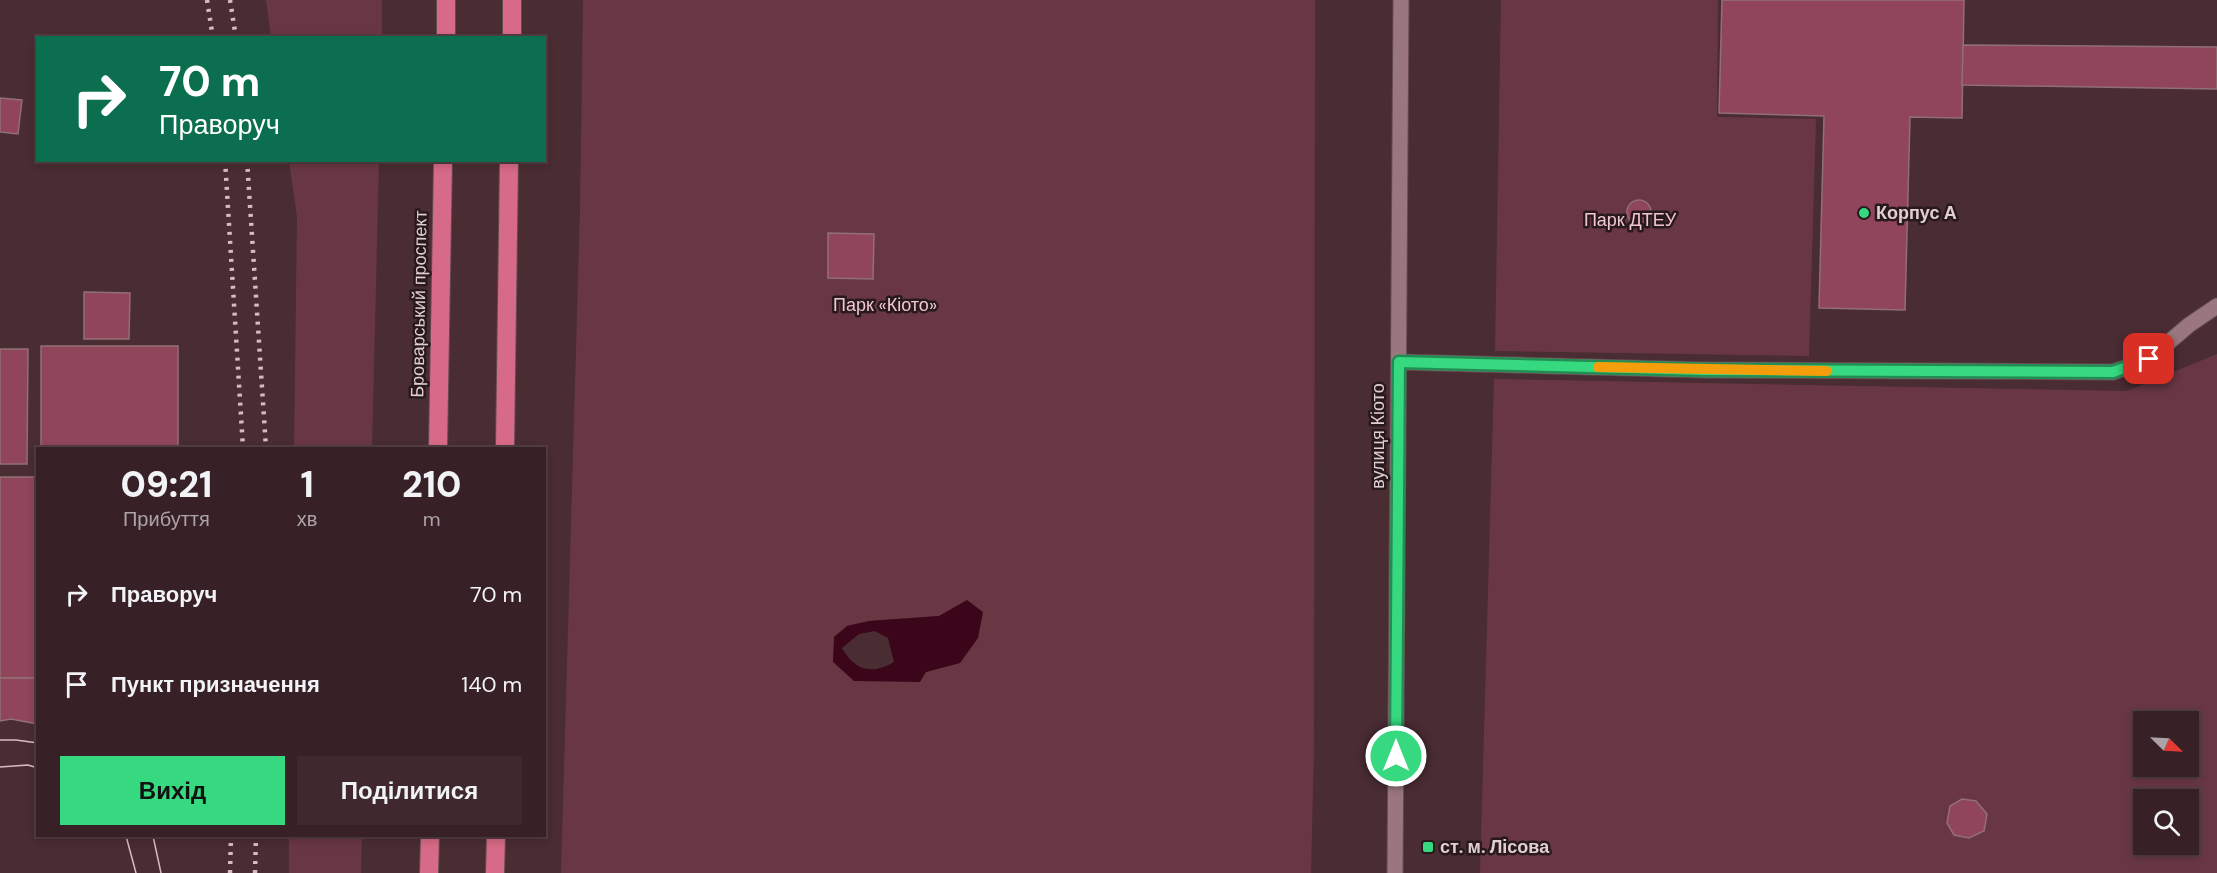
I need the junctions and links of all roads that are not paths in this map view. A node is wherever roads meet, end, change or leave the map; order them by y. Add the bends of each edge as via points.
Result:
1 (446, 0) edge
2 (512, 0) edge
3 (1401, 0) edge
4 (446, 36) edge
5 (512, 36) edge
6 (443, 162) edge
7 (510, 162) edge
8 (2217, 306) edge
9 (1399, 362) junction
10 (438, 447) edge
11 (505, 447) edge
12 (430, 837) edge
13 (496, 837) edge
14 (429, 873) edge
15 (495, 873) edge
16 (1395, 873) edge

1 - 4 highway
2 - 5 highway
3 - 9 street, вулиця Кіото
6 - 10 highway, Броварський проспект
7 - 11 highway
8 - 9 street via 2149,359 2113,372 1706,370
9 - 16 street, вулиця Кіото
12 - 14 highway
13 - 15 highway

